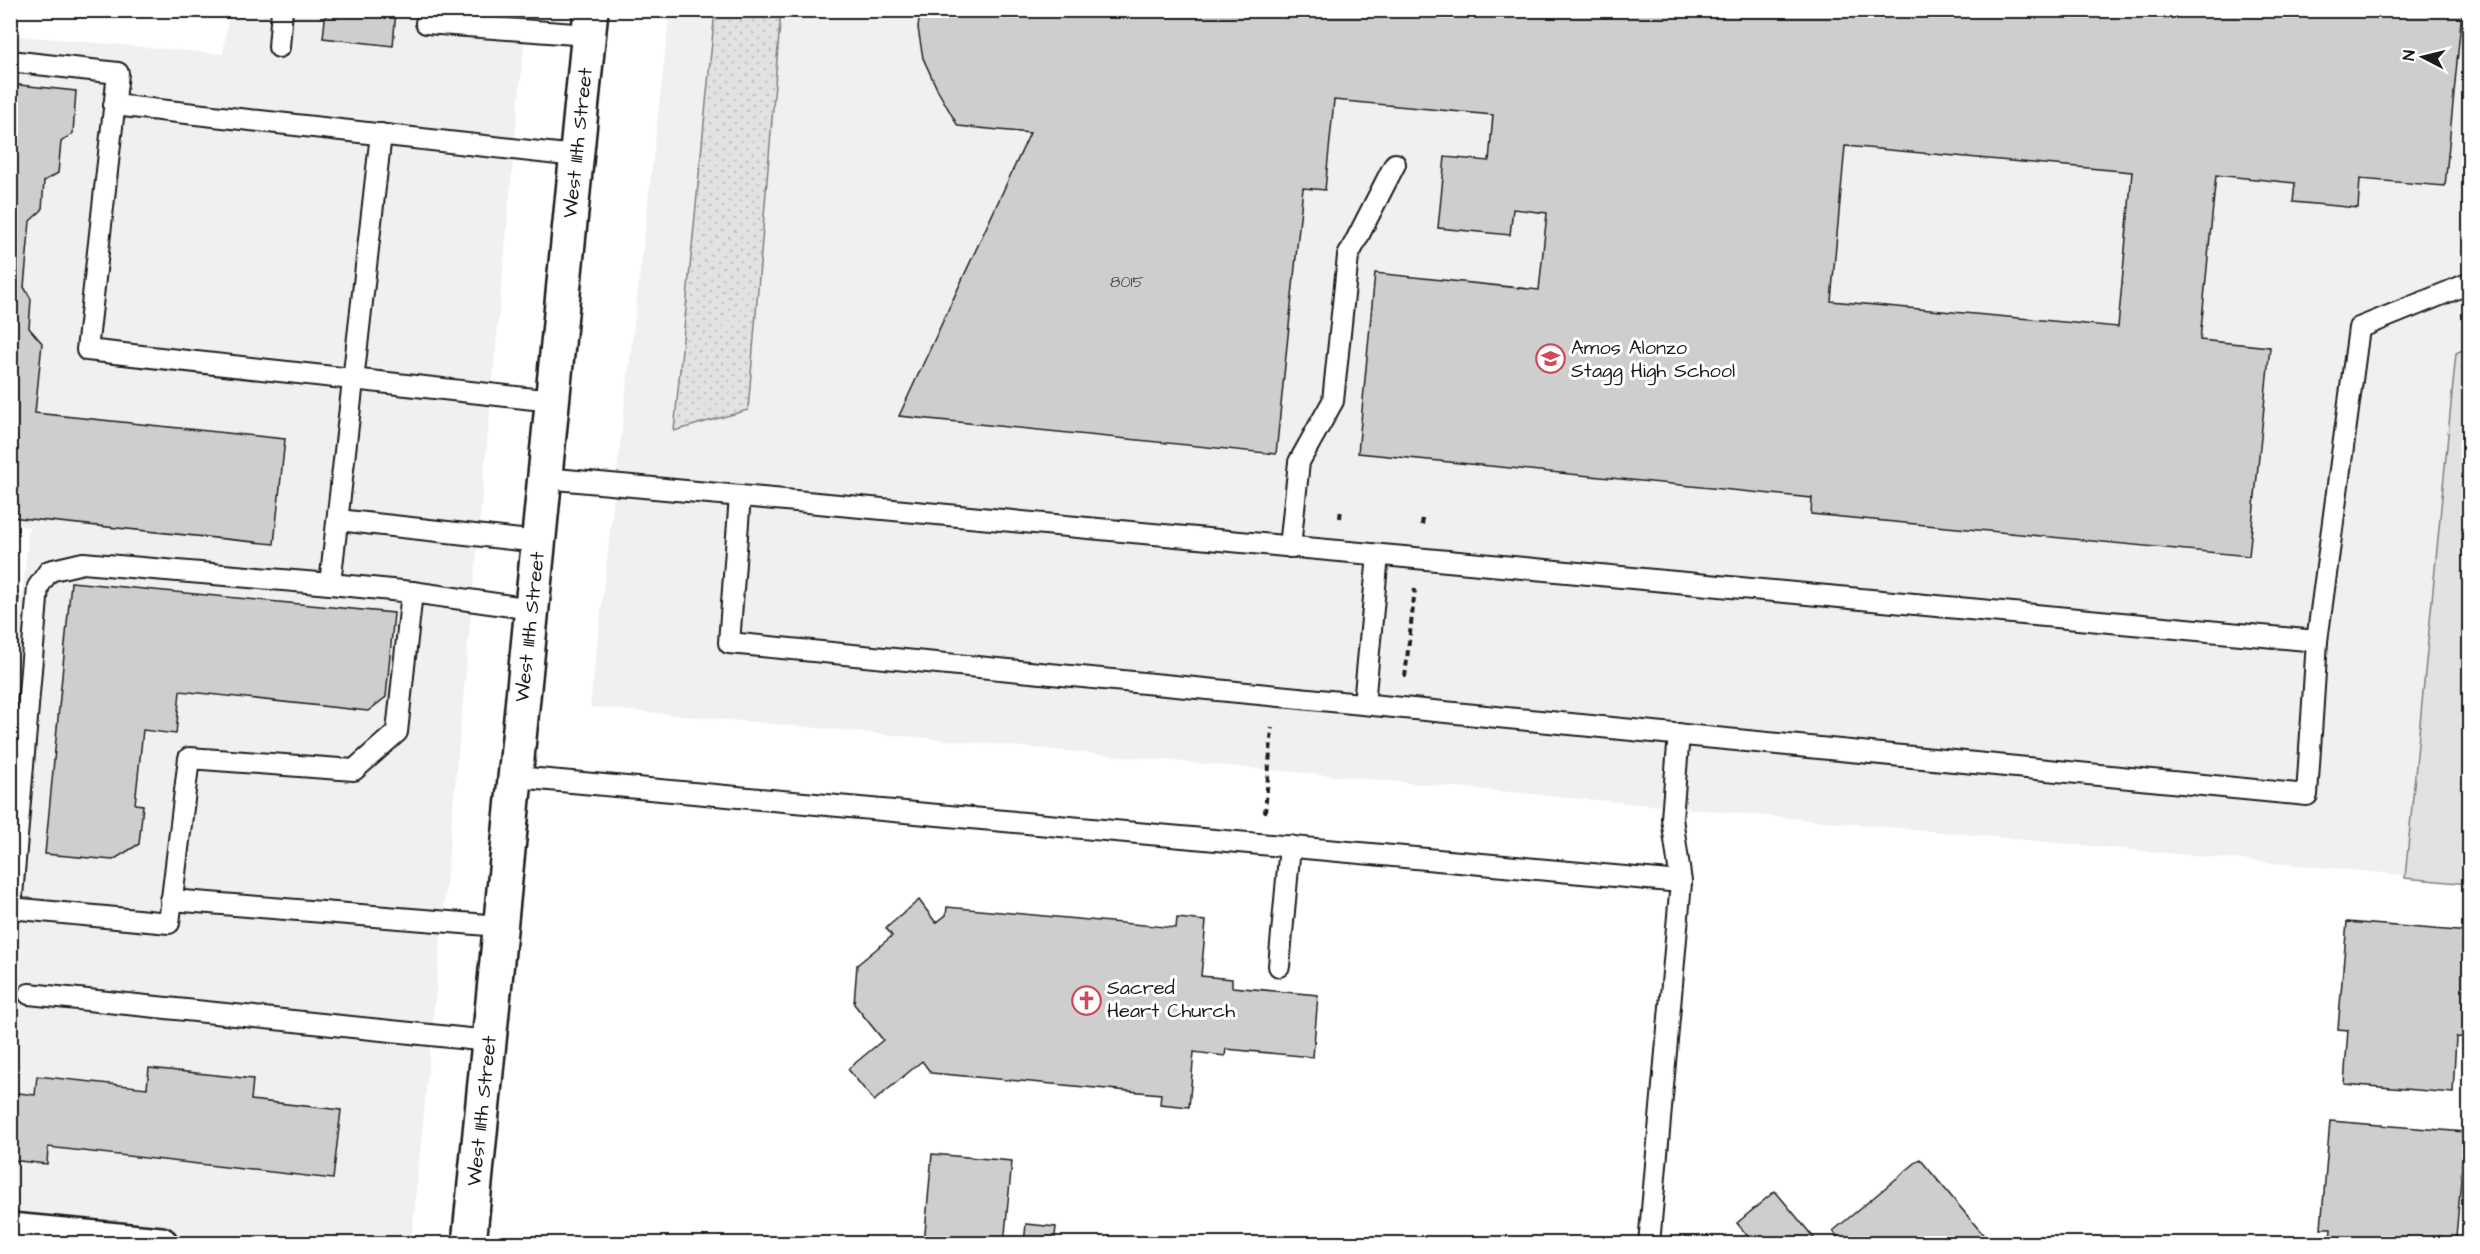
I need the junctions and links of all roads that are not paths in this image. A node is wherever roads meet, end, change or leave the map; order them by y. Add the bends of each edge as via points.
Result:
1 (282, 10) edge
2 (426, 23) dead end
3 (590, 23) edge
4 (279, 47) dead end
5 (10, 61) edge
6 (114, 105) junction
7 (381, 134) junction
8 (576, 156) junction
9 (1395, 164) dead end
10 (2469, 283) edge
11 (354, 379) junction
12 (552, 401) junction
13 (545, 478) junction
14 (740, 496) junction
15 (338, 520) junction
16 (538, 542) junction
17 (1290, 547) junction
18 (1378, 555) junction
19 (330, 584) junction
20 (412, 592) junction
21 (532, 609) junction
22 (2317, 641) junction
23 (1364, 704) junction
24 (1679, 734) junction
25 (516, 777) junction
26 (1290, 846) junction
27 (1681, 882) junction
28 (171, 900) junction
29 (11, 908) edge
30 (500, 926) junction
31 (1279, 966) dead end
32 (29, 994) dead end
33 (489, 1041) junction
34 (10, 1230) edge
35 (160, 1244) edge
36 (469, 1244) edge
37 (1649, 1244) edge

1 - 4 lane
2 - 3 lane
3 - 8 main road, West 111th Street
5 - 6 lane via 118,73
6 - 7 lane
6 - 11 lane via 87,350
7 - 8 lane
7 - 11 lane
8 - 12 main road, West 111th Street
9 - 17 lane via 1348,256 1333,401 1299,462
10 - 22 lane via 2359,328
11 - 12 lane
11 - 15 lane
12 - 13 main road, West 111th Street
13 - 14 lane
13 - 16 main road, West 111th Street
14 - 17 lane
14 - 23 lane via 729,643
15 - 16 lane
15 - 19 lane
16 - 21 main road, West 111th Street
17 - 18 lane
18 - 22 lane
18 - 23 lane
19 - 20 lane
19 - 29 lane via 83,563 49,571 38,586
20 - 21 lane
20 - 28 lane via 398,732 354,770 189,758
21 - 25 main road, West 111th Street
22 - 24 lane via 2307,795
23 - 24 lane
24 - 27 lane via 1672,818
25 - 26 lane
25 - 30 main road, West 111th Street
26 - 27 lane
26 - 31 lane
27 - 37 lane
28 - 29 lane via 169,923
28 - 30 lane
30 - 33 main road, West 111th Street
32 - 33 lane
33 - 36 main road, West 111th Street
34 - 35 main road

